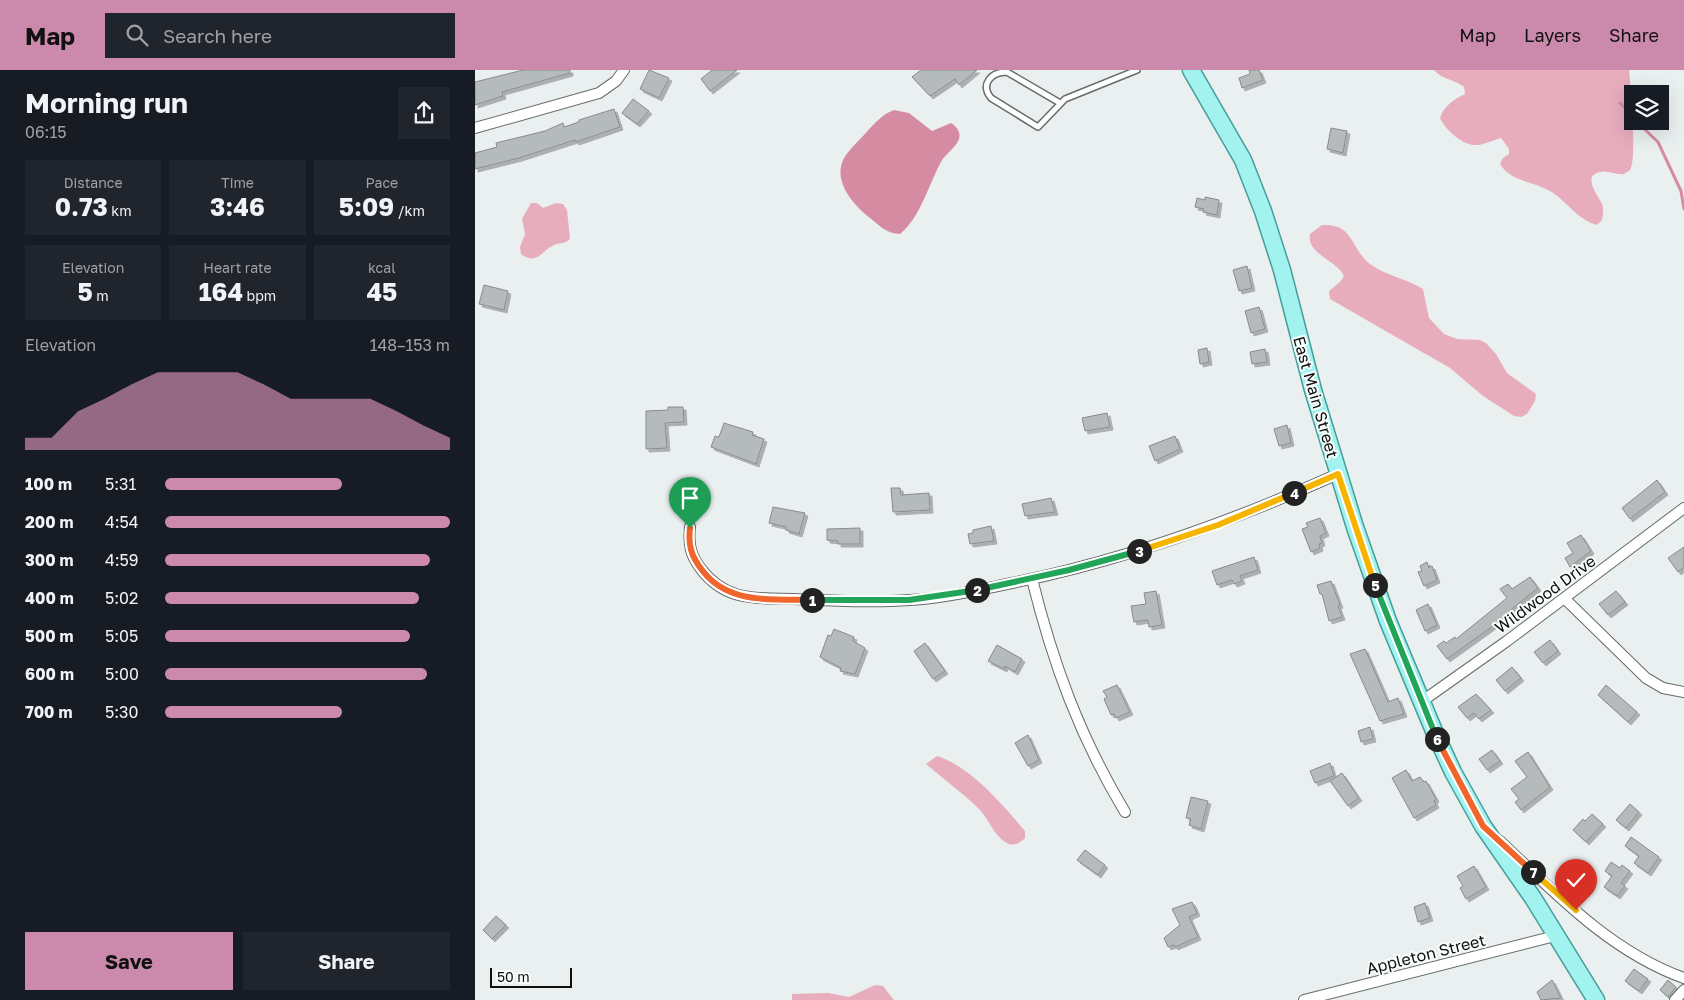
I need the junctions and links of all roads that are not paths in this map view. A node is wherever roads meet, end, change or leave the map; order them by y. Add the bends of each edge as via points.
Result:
1 (624, 70) edge
2 (1137, 70) edge
3 (1191, 70) edge
4 (1060, 103) junction
5 (475, 128) edge
6 (1338, 474) junction
7 (1684, 508) edge
8 (690, 528) dead end
9 (1032, 579) junction
10 (1564, 598) junction
11 (1684, 692) edge
12 (1421, 702) junction
13 (1125, 812) dead end
14 (1483, 826) junction
15 (1555, 936) junction
16 (1684, 978) edge
17 (1684, 990) edge
18 (1304, 1000) edge
19 (1596, 1000) edge
20 (1675, 1000) edge

1 - 5 street via 617,82 599,93
2 - 4 lane
3 - 6 main road, East Main Street via 1243,160 1263,210
4 - 4 lane via 1007,72 998,72 990,77 987,84 991,98 1038,127
6 - 9 street via 1187,535 1098,563
6 - 12 main road, East Main Street via 1377,590
7 - 10 street, Wildwood Drive
8 - 9 street via 691,554 704,573 725,591 748,597 909,600
9 - 13 street via 1044,627 1072,709 1089,748
10 - 11 street via 1646,678 1663,688
10 - 12 street, Wildwood Drive
12 - 14 main road, East Main Street via 1453,772
14 - 15 main road, East Main Street
14 - 16 street via 1608,937 1655,966
15 - 18 street, Appleton Street
15 - 19 main road, East Main Street
17 - 20 street

